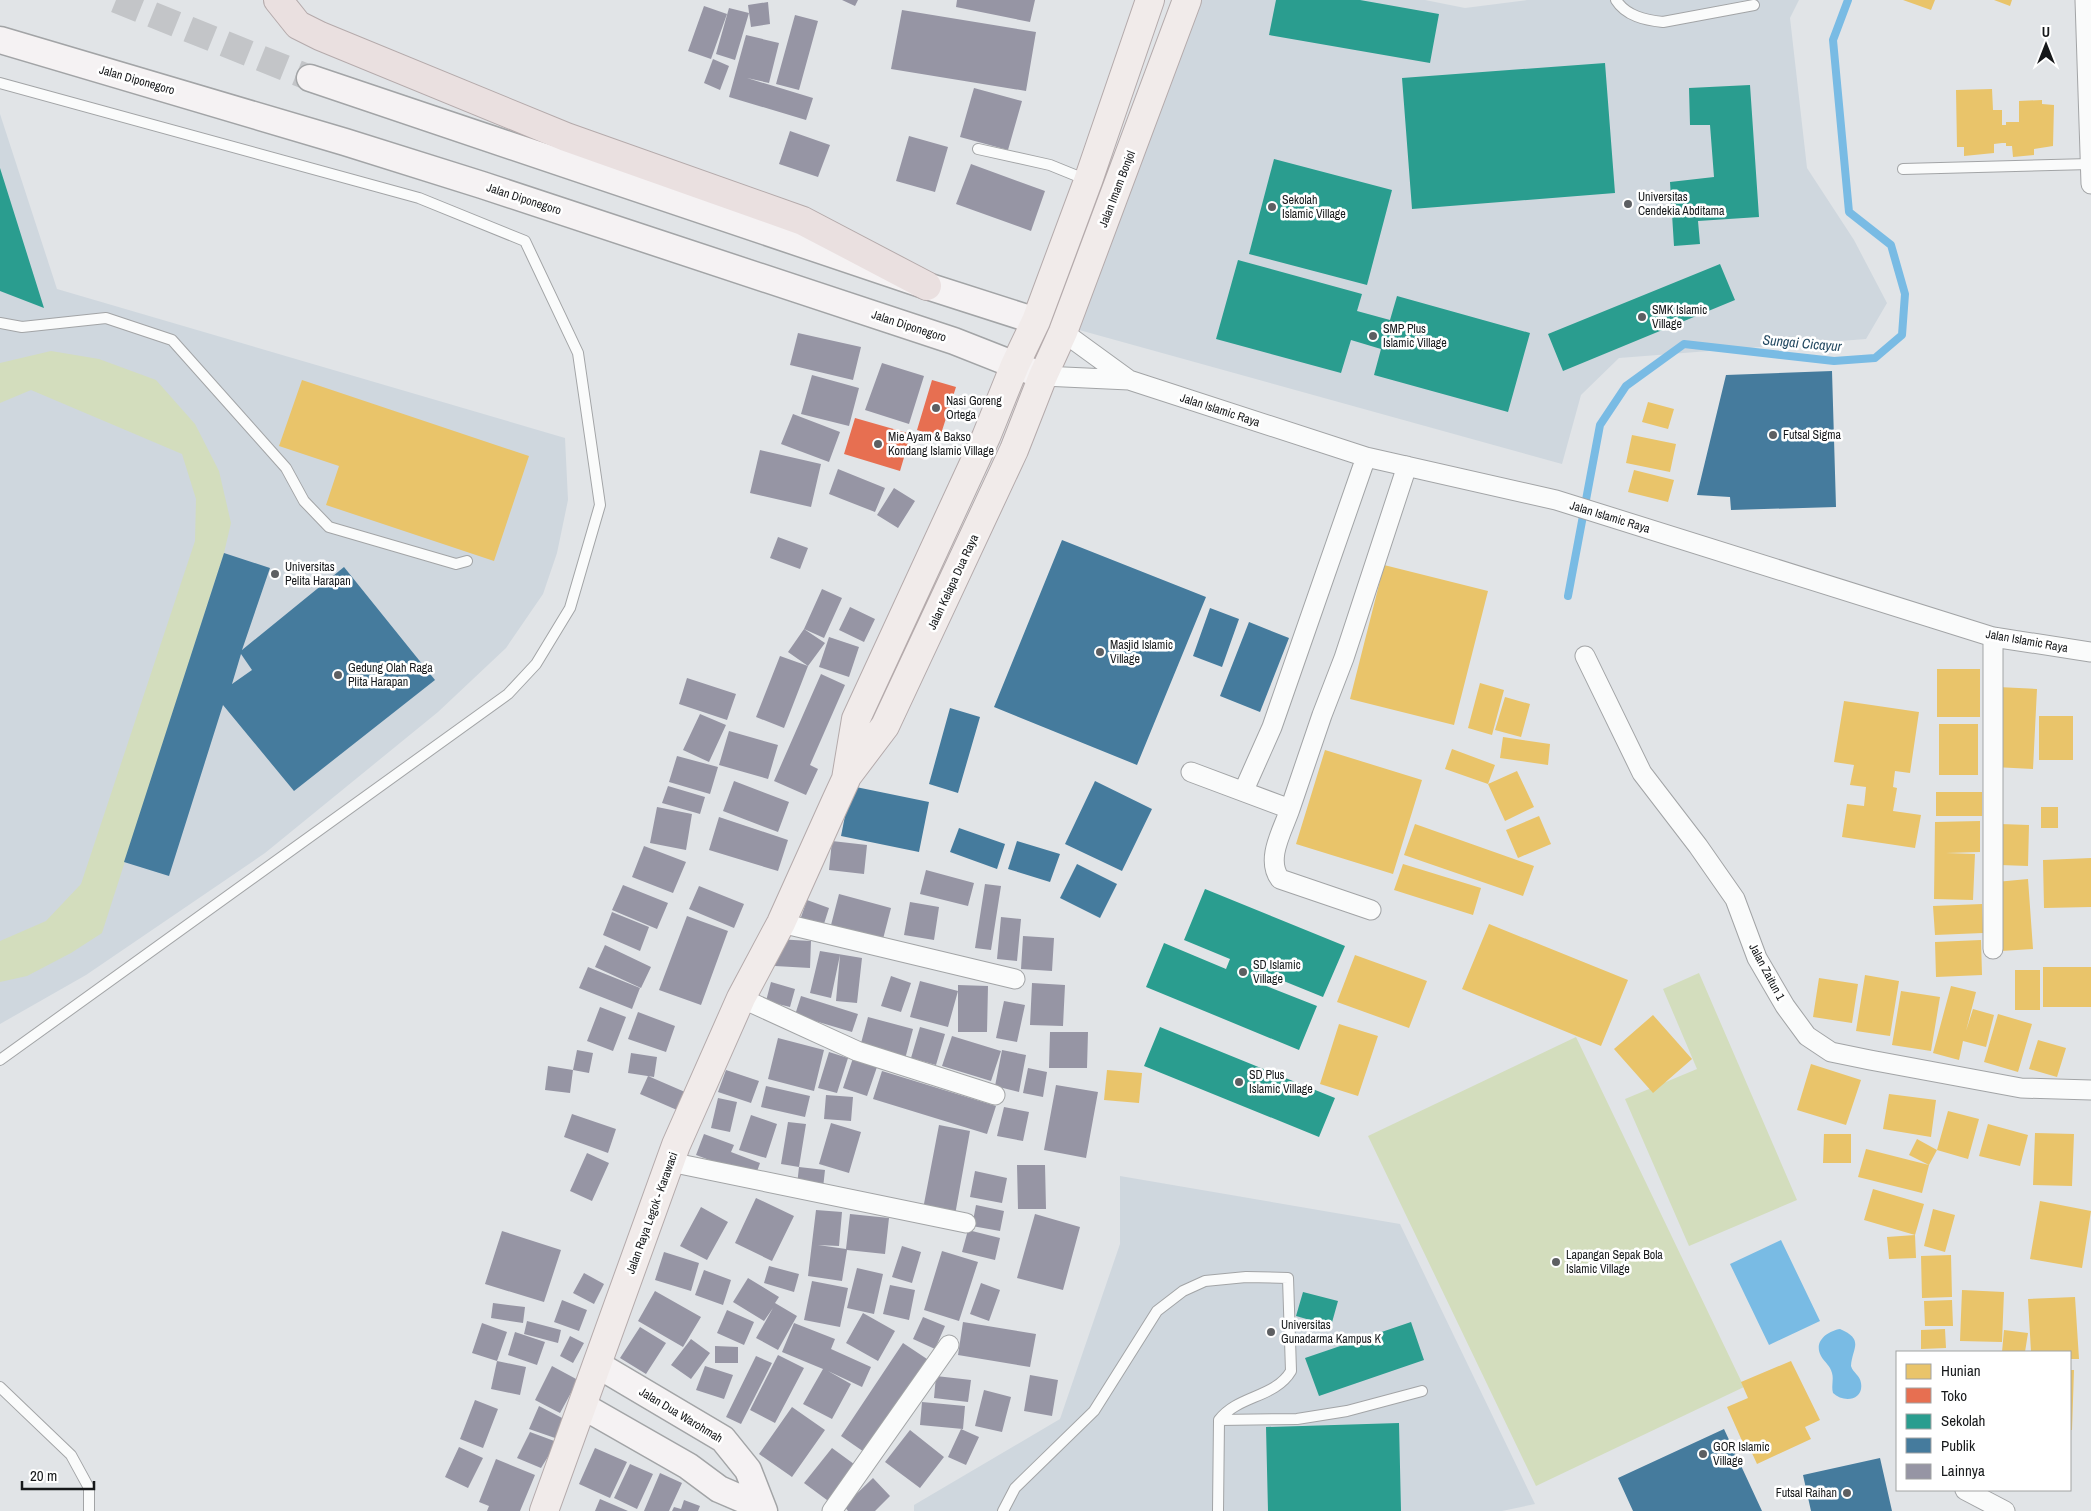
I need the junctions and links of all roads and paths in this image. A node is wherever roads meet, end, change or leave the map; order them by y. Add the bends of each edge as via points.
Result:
1 (278, 0) edge
2 (1150, 0) edge
3 (1187, 0) edge
4 (1616, 0) edge
5 (2085, 0) edge
6 (1754, 5) dead end
7 (0, 40) edge
8 (310, 78) tunnel mouth
9 (0, 83) edge
10 (978, 149) dead end
11 (2090, 164) edge
12 (1903, 169) dead end
13 (1088, 181) junction
14 (2091, 184) edge
15 (927, 286) junction
16 (1036, 320) junction
17 (0, 323) edge
18 (1063, 332) junction
19 (1015, 365) junction
20 (1043, 376) junction
21 (1129, 380) junction
22 (1366, 457) junction
23 (1407, 466) junction
24 (467, 561) dead end
25 (922, 577) junction
26 (950, 588) junction
27 (1993, 637) junction
28 (2091, 652) edge
29 (1585, 656) dead end
30 (1192, 772) dead end
31 (846, 779) junction
32 (1244, 790) junction
33 (1290, 809) junction
34 (1371, 910) dead end
35 (781, 923) junction
36 (1993, 949) dead end
37 (1015, 979) dead end
38 (741, 998) junction
39 (0, 1060) edge
40 (2091, 1090) edge
41 (994, 1095) dead end
42 (670, 1162) junction
43 (966, 1224) dead end
44 (949, 1345) dead end
45 (598, 1365) junction
46 (0, 1387) edge
47 (1422, 1391) dead end
48 (583, 1406) junction
49 (1219, 1420) junction
50 (1968, 1491) edge
51 (762, 1509) edge
52 (89, 1511) edge
53 (544, 1511) edge
54 (832, 1511) edge
55 (1003, 1511) edge
56 (1218, 1511) edge
57 (2005, 1511) edge

1 - 15 highway via 298,25 320,36 566,137 803,221
2 - 13 main road
3 - 18 main road, Jalan Imam Bonjol
4 - 6 lane via 1626,12 1663,22
5 - 11 street
7 - 19 street, Jalan Diponegoro via 464,179 954,341
8 - 15 street
9 - 39 lane via 419,198 525,241 578,353 600,505 570,608 536,664 508,694
10 - 13 lane via 1050,165
11 - 12 lane
11 - 14 street
13 - 16 main road
15 - 16 street
16 - 19 main road
17 - 24 lane via 22,327 106,318 172,340 286,468 304,501 329,527 456,564
18 - 20 main road, Jalan Imam Bonjol
18 - 21 street, Jalan Islamic Raya
19 - 20 street, Jalan Diponegoro
19 - 25 main road, Jalan Kelapa Dua Raya
20 - 21 street, Jalan Islamic Raya
20 - 26 main road, Jalan Kelapa Dua Raya via 1014,450
21 - 22 street, Jalan Islamic Raya
22 - 23 street, Jalan Islamic Raya
22 - 32 street via 1272,726
23 - 27 street, Jalan Islamic Raya via 1556,500
23 - 33 street
25 - 26 main road
25 - 31 main road, Jalan Kelapa Dua Raya via 856,719
26 - 31 main road, Jalan Kelapa Dua Raya via 885,726
27 - 28 street, Jalan Islamic Raya
27 - 36 street
29 - 40 street, Jalan Zaitun 1 via 1642,773 1734,899 1757,958 1807,1036 1831,1052 1870,1060 2021,1088
30 - 32 street
31 - 35 main road, Jalan Kelapa Dua Raya
32 - 33 street
33 - 34 street via 1273,860 1280,879
35 - 37 street
35 - 38 main road, Jalan Raya Legok - Karawaci
38 - 41 street via 865,1054
38 - 42 main road, Jalan Raya Legok - Karawaci
42 - 43 street
42 - 45 main road, Jalan Raya Legok - Karawaci
44 - 54 street
45 - 48 main road, Jalan Raya Legok - Karawaci
45 - 51 street, Jalan Dua Warohmah via 724,1439 748,1470
46 - 52 lane via 71,1455 89,1488
47 - 49 lane via 1347,1411 1305,1418
48 - 51 street, Jalan Dua Warohmah via 688,1466 719,1489
48 - 53 main road, Jalan Raya Legok - Karawaci
49 - 55 lane via 1239,1403 1276,1387 1290,1370 1288,1278 1246,1277 1205,1281 1184,1291 1157,1311 1094,1412 1015,1488
49 - 56 lane
50 - 57 street

